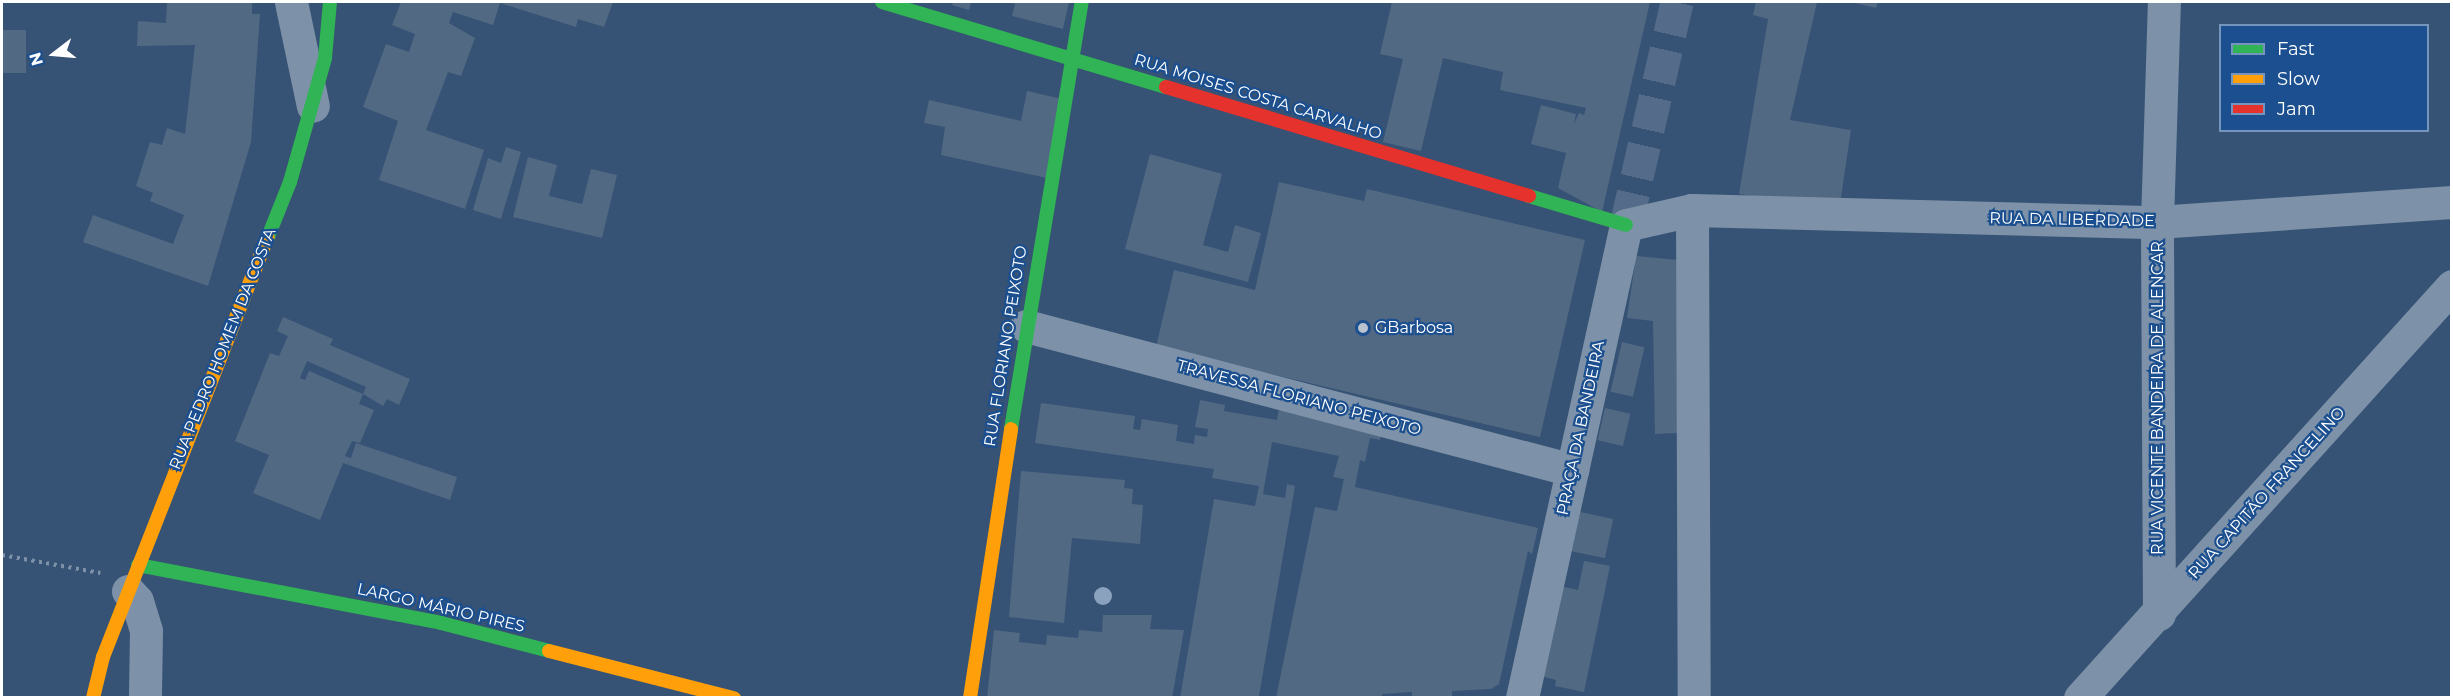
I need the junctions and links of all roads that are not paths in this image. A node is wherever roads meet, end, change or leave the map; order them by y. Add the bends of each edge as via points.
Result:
1 (291, 2) edge
2 (330, 2) edge
3 (882, 2) edge
4 (1082, 2) edge
5 (2164, 2) edge
6 (1070, 58) junction
7 (313, 106) junction
8 (2451, 202) edge
9 (1692, 210) junction
10 (2157, 222) junction
11 (1626, 225) junction
12 (2451, 286) edge
13 (1026, 326) junction
14 (1572, 470) junction
15 (133, 579) junction
16 (2160, 614) junction
17 (2092, 695) edge
18 (93, 698) edge
19 (144, 698) edge
20 (734, 698) edge
21 (970, 698) edge
22 (1522, 698) edge
23 (1694, 698) edge

1 - 7 street, RUA PEDRO HOMEM DA COSTA
2 - 7 street, RUA PEDRO HOMEM DA COSTA via 325,58
3 - 6 street, RUA MOISES COSTA CARVALHO
4 - 6 street, RUA FLORIANO PEIXOTO
5 - 10 street, RUA VICENTE BANDEIRA DE ALENCAR
6 - 11 street, RUA MOISES COSTA CARVALHO
6 - 13 street, RUA FLORIANO PEIXOTO
7 - 15 street, RUA PEDRO HOMEM DA COSTA via 290,182
8 - 10 street, RUA DA LIBERDADE
9 - 10 street, RUA DA LIBERDADE
9 - 11 street
9 - 23 street
10 - 16 street, RUA VICENTE BANDEIRA DE ALENCAR
11 - 14 street, PRAÇA DA BANDEIRA
12 - 16 street, RUA CAPITÃO FRANCELINO
13 - 14 street, TRAVESSA FLORIANO PEIXOTO
13 - 21 street, RUA FLORIANO PEIXOTO
14 - 22 street, PRAÇA DA BANDEIRA
15 - 18 street, RUA PEDRO HOMEM DA COSTA via 103,657
15 - 19 street via 146,631
15 - 20 street, LARGO MÁRIO PIRES via 441,623
16 - 17 street, RUA CAPITÃO FRANCELINO

